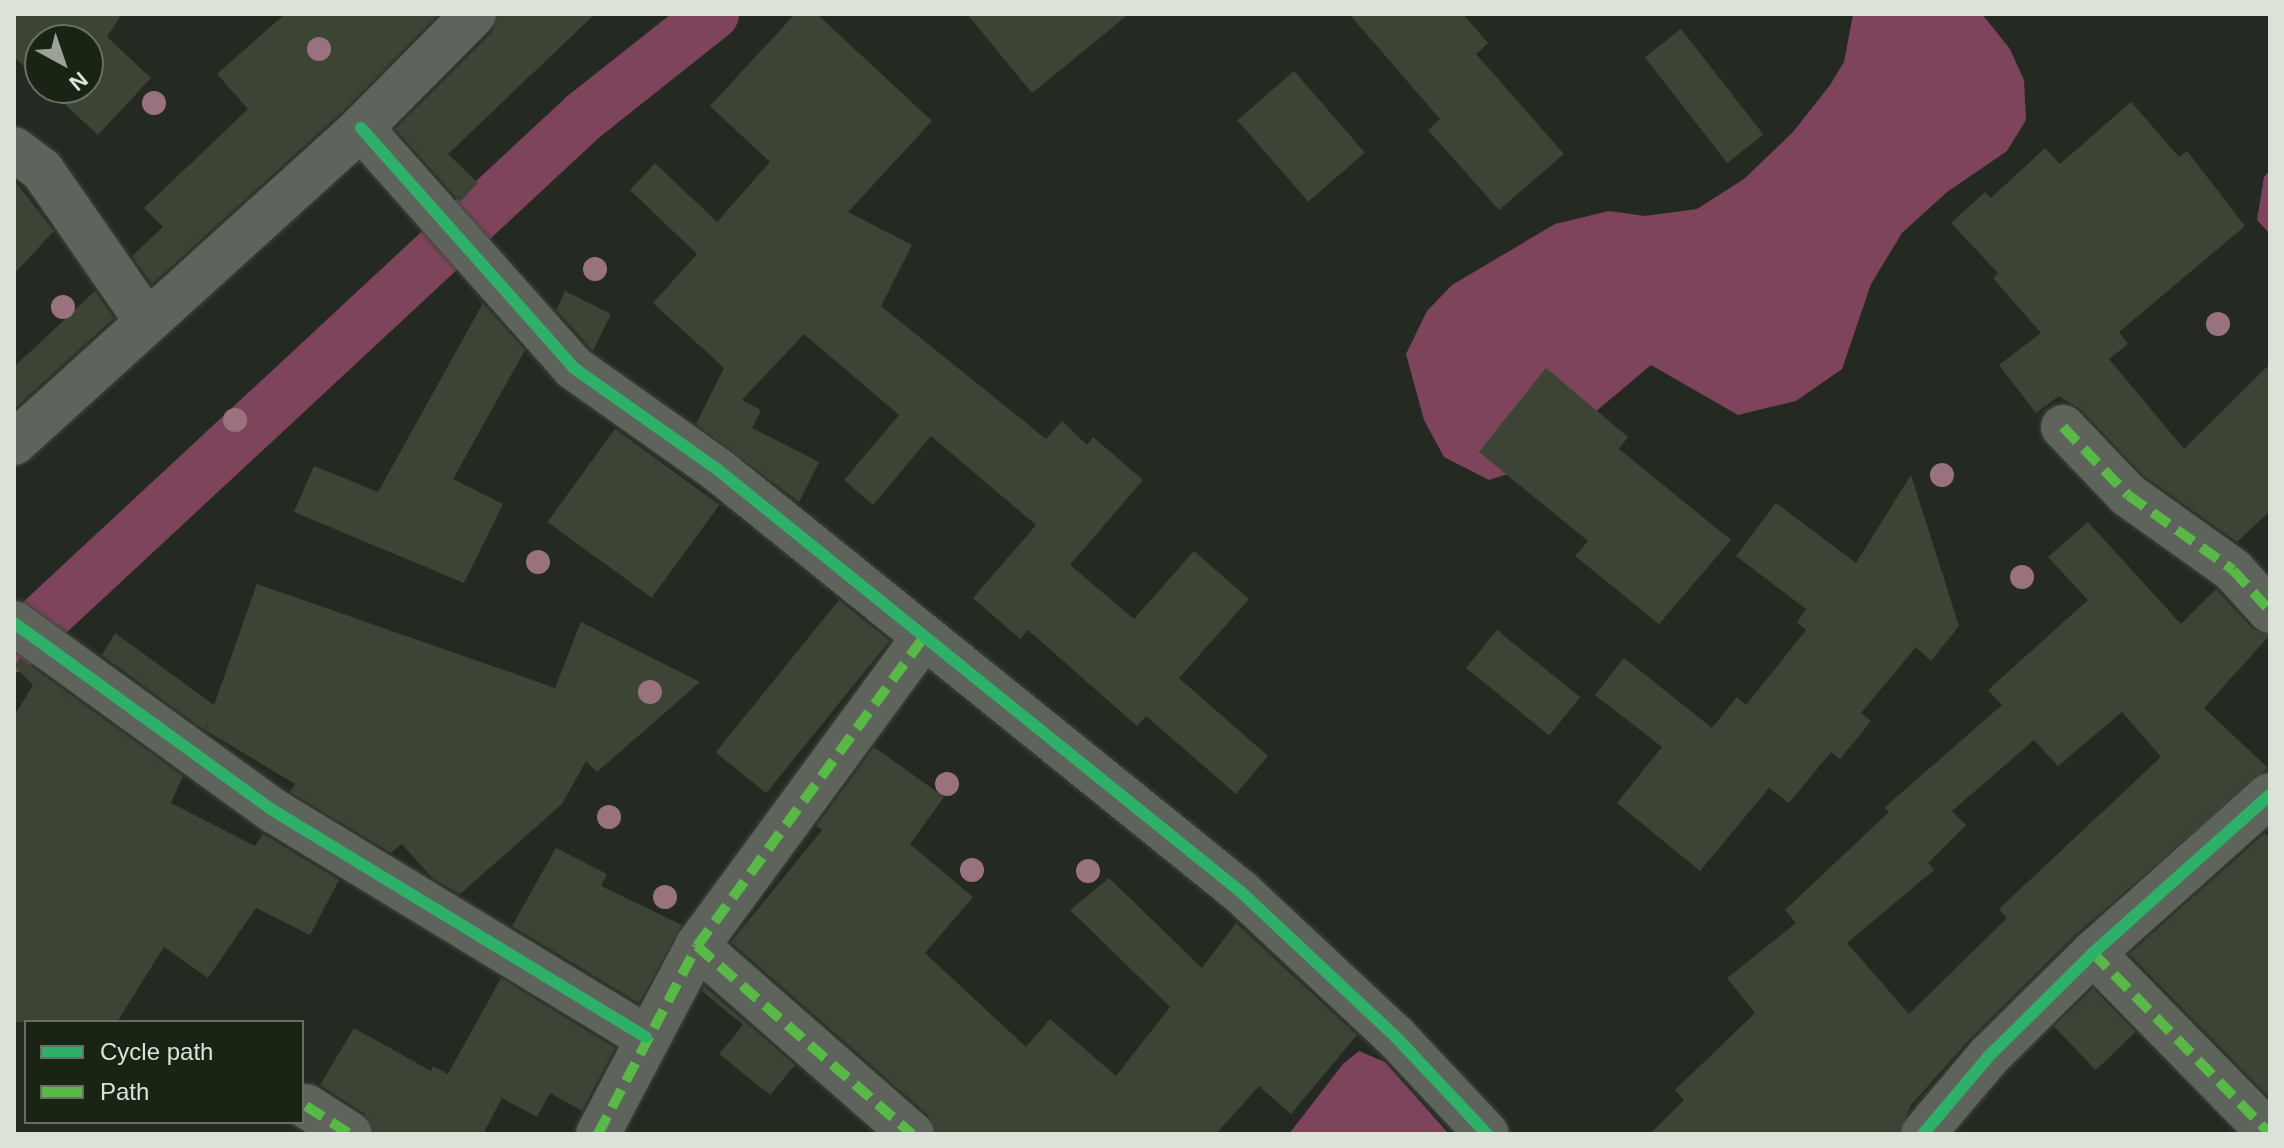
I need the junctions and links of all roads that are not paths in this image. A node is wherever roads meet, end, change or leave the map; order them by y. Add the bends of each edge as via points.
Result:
1 (474, 14) edge
2 (361, 128) junction
3 (14, 149) edge
4 (146, 320) junction
5 (2063, 427) dead end
6 (14, 443) edge
7 (2270, 611) edge
8 (14, 623) edge
9 (924, 637) junction
10 (2270, 795) edge
11 (697, 946) junction
12 (2093, 953) junction
13 (646, 1037) junction
14 (306, 1106) dead end
15 (350, 1134) edge
16 (598, 1134) edge
17 (912, 1134) edge
18 (1487, 1134) edge
19 (1923, 1134) edge
20 (2270, 1134) edge

1 - 2 street
2 - 4 street
2 - 9 street via 574,368 718,470
3 - 4 street via 42,170
4 - 6 street
5 - 7 street via 2128,495 2233,570
8 - 13 street via 274,811
9 - 11 street
9 - 18 street via 1241,892 1395,1036
10 - 12 street
11 - 13 street
11 - 17 street
12 - 19 street via 1988,1057
12 - 20 street
13 - 16 street
14 - 15 street

